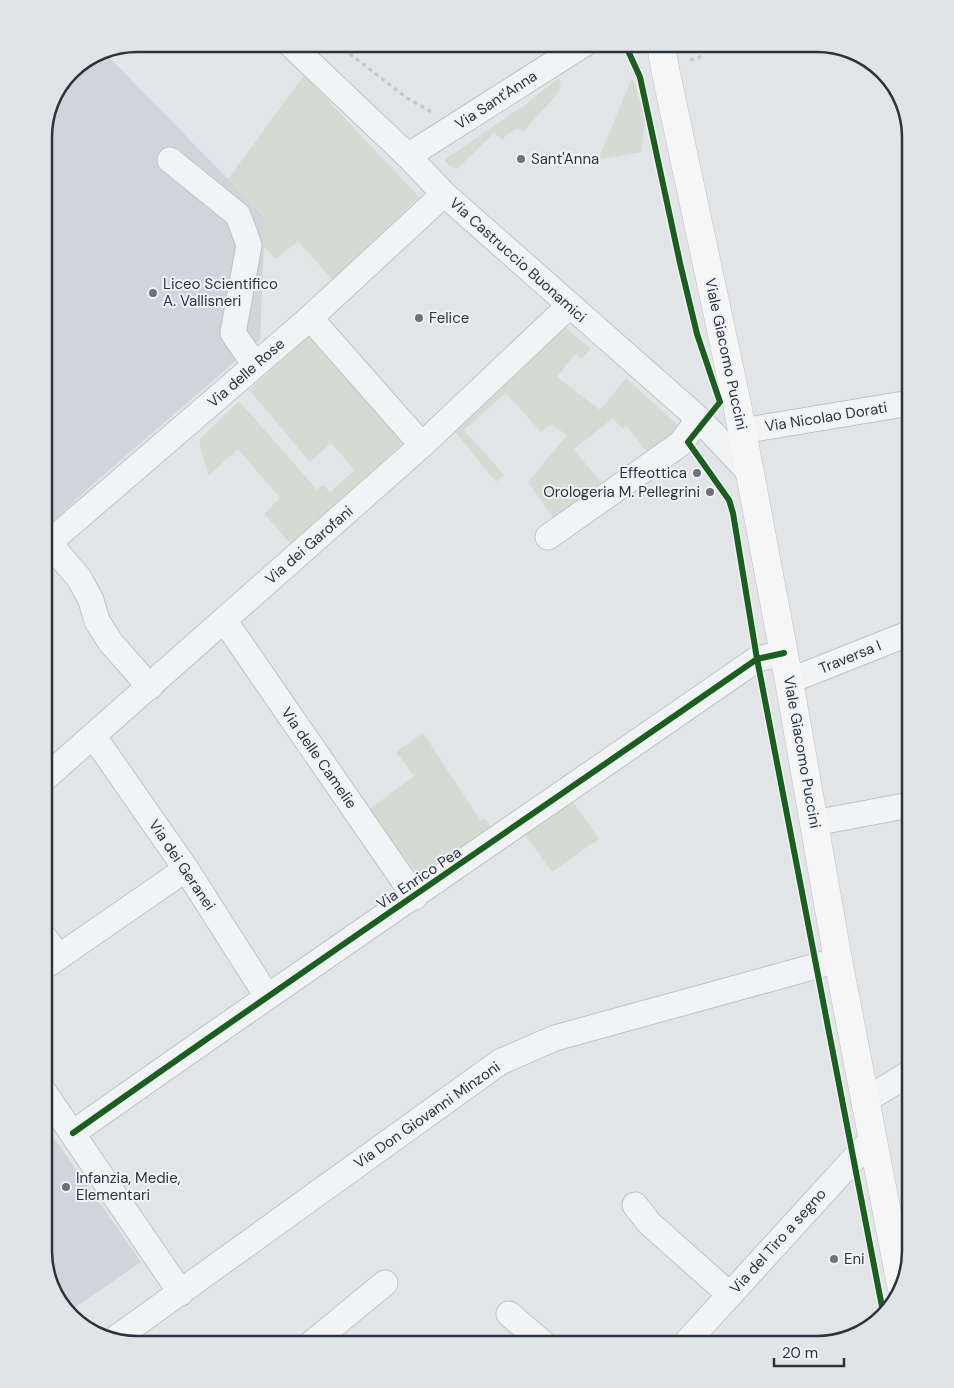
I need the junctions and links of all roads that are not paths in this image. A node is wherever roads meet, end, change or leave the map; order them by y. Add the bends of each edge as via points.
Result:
1 (299, 52) edge
2 (570, 53) edge
3 (662, 53) edge
4 (408, 156) junction
5 (170, 160) dead end
6 (444, 194) junction
7 (569, 306) junction
8 (310, 318) junction
9 (255, 365) junction
10 (902, 404) edge
11 (699, 419) junction
12 (742, 431) junction
13 (422, 445) junction
14 (750, 472) junction
15 (548, 537) dead end
16 (53, 539) edge
17 (53, 552) edge
18 (224, 620) junction
19 (902, 636) edge
20 (784, 653) junction
21 (789, 681) junction
22 (150, 687) junction
23 (94, 737) junction
24 (52, 772) edge
25 (902, 806) edge
26 (814, 823) junction
27 (186, 869) junction
28 (415, 897) junction
29 (838, 960) junction
30 (52, 961) edge
31 (267, 996) junction
32 (902, 1078) edge
33 (864, 1101) junction
34 (52, 1104) edge
35 (72, 1134) junction
36 (872, 1139) junction
37 (635, 1205) dead end
38 (899, 1274) edge
39 (385, 1283) dead end
40 (181, 1293) junction
41 (730, 1295) junction
42 (509, 1314) dead end
43 (123, 1334) edge
44 (322, 1335) edge
45 (534, 1336) edge
46 (693, 1336) edge

1 - 4 street, Via Castruccio Buonamici
2 - 4 street, Via Sant'Anna
3 - 12 main road, Viale Giacomo Puccini
4 - 6 street, Via Castruccio Buonamici
5 - 9 street via 238,215 249,245 233,333
6 - 7 street, Via Castruccio Buonamici
6 - 8 street, Via delle Rose
7 - 11 street, Via Castruccio Buonamici
7 - 13 street, Via dei Garofani
8 - 9 street, Via delle Rose
8 - 13 street
9 - 16 street, Via delle Rose
10 - 12 street, Via Nicolao Dorati
11 - 14 street, Via Castruccio Buonamici
11 - 15 street via 680,444
12 - 14 main road, Viale Giacomo Puccini
13 - 18 street, Via dei Garofani
14 - 20 main road, Viale Giacomo Puccini
17 - 22 street via 79,578 91,600 97,622
18 - 22 street, Via dei Garofani
18 - 28 street, Via delle Camelie
19 - 21 street, Traversa I
20 - 21 main road, Viale Giacomo Puccini
20 - 28 street, Via Enrico Pea via 757,659
21 - 26 main road, Viale Giacomo Puccini
22 - 23 street, Via dei Garofani
23 - 24 street, Via dei Garofani
23 - 27 street, Via dei Geranei
25 - 26 street
26 - 29 main road, Viale Giacomo Puccini
27 - 30 street
27 - 31 street, Via dei Geranei
28 - 31 street, Via Enrico Pea
29 - 33 main road, Viale Giacomo Puccini
29 - 40 street, Via Don Giovanni Minzoni via 555,1038 500,1062
31 - 35 street, Via Enrico Pea
32 - 33 street
33 - 36 main road, Viale Giacomo Puccini
34 - 35 street
35 - 40 street
36 - 38 main road, Viale Giacomo Puccini
36 - 41 street, Via del Tiro a segno
37 - 41 street via 649,1224
39 - 44 street
40 - 43 street, Via Don Giovanni Minzoni
41 - 46 street, Via del Tiro a segno
42 - 45 street

